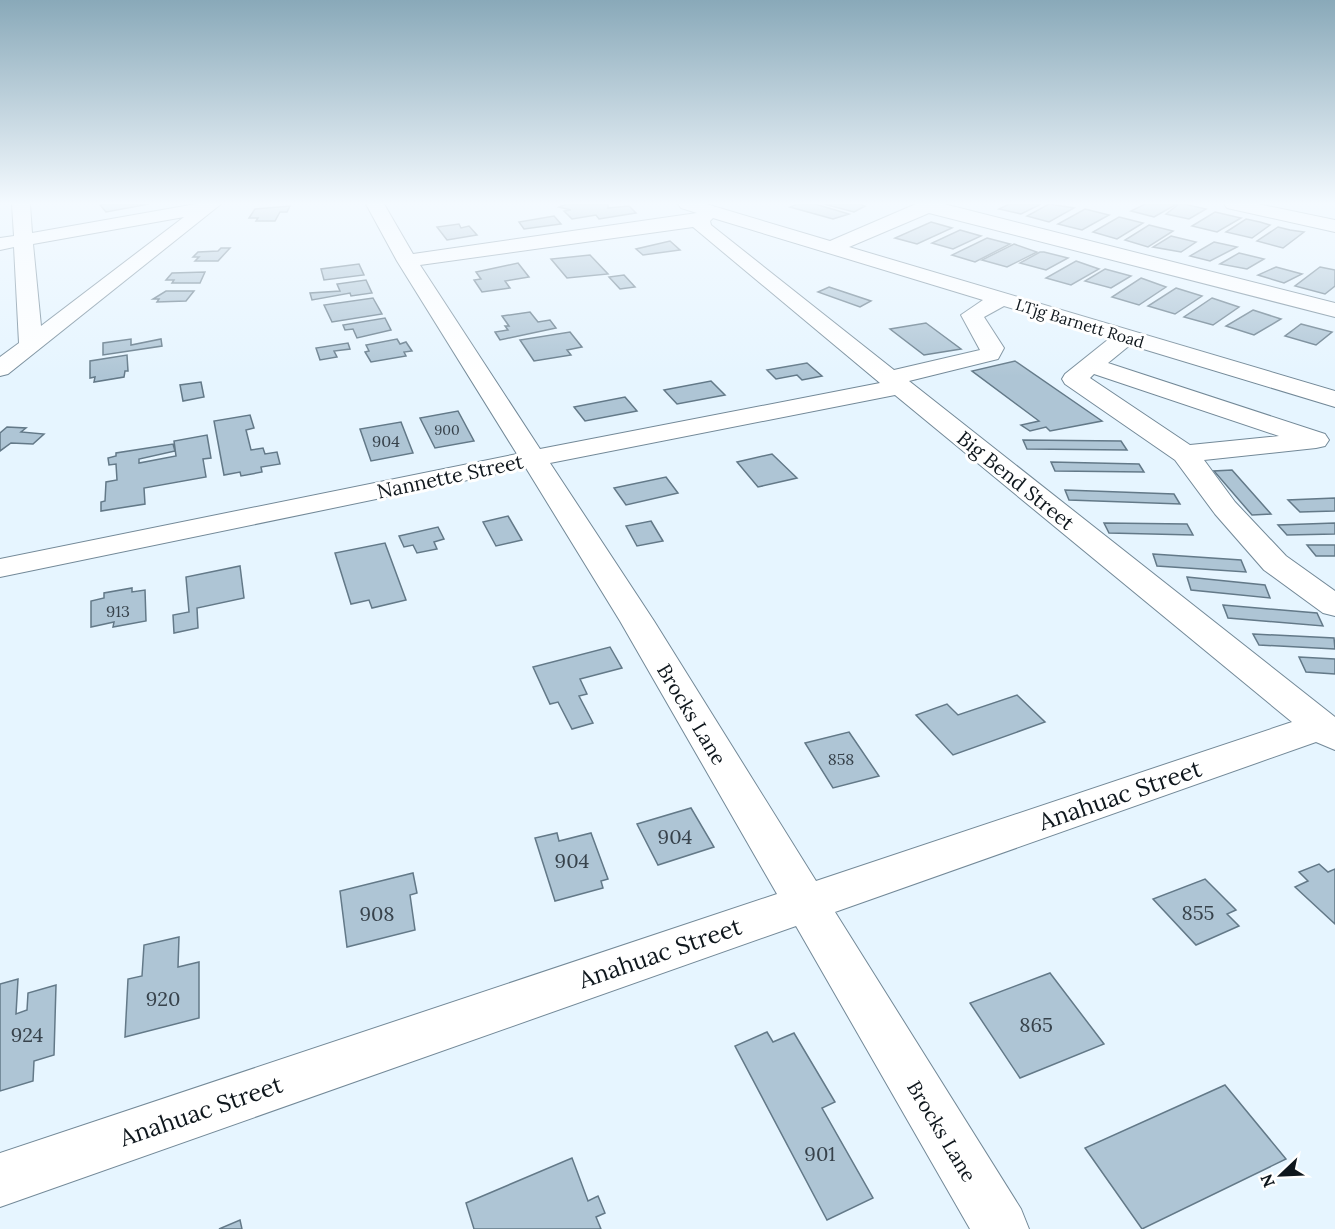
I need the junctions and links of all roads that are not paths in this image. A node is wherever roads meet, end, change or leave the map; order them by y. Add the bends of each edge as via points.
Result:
1 (25, 261) edge
2 (139, 261) edge
3 (407, 261) edge
4 (745, 261) edge
5 (879, 261) edge
6 (1147, 261) edge
7 (1001, 299) junction
8 (1335, 310) edge
9 (1126, 337) junction
10 (31, 345) junction
11 (1090, 365) junction
12 (0, 369) edge
13 (1236, 370) junction
14 (895, 383) junction
15 (1331, 393) edge
16 (1201, 403) junction
17 (1325, 443) edge
18 (1185, 454) junction
19 (532, 458) junction
20 (0, 568) edge
21 (1335, 606) edge
22 (1328, 732) edge
23 (806, 903) junction
24 (0, 1180) edge
25 (1001, 1229) edge

1 - 10 street
2 - 10 street
3 - 19 street, Brocks Lane
4 - 14 street, Big Bend Street
5 - 7 street, LTjg Barnett Road
6 - 8 street
7 - 9 street, LTjg Barnett Road
7 - 14 street, Nannette Street via 972,315 992,348 990,354
9 - 11 street
9 - 13 street, LTjg Barnett Road
10 - 12 street
11 - 16 street
11 - 18 street via 1074,379
13 - 15 street, LTjg Barnett Road
13 - 16 street
14 - 19 street, Nannette Street
14 - 22 street, Big Bend Street
16 - 17 street
17 - 18 street
18 - 21 street via 1275,563
19 - 20 street, Nannette Street
19 - 23 street, Brocks Lane via 637,621
22 - 23 street, Anahuac Street
23 - 24 street, Anahuac Street
23 - 25 street, Brocks Lane

